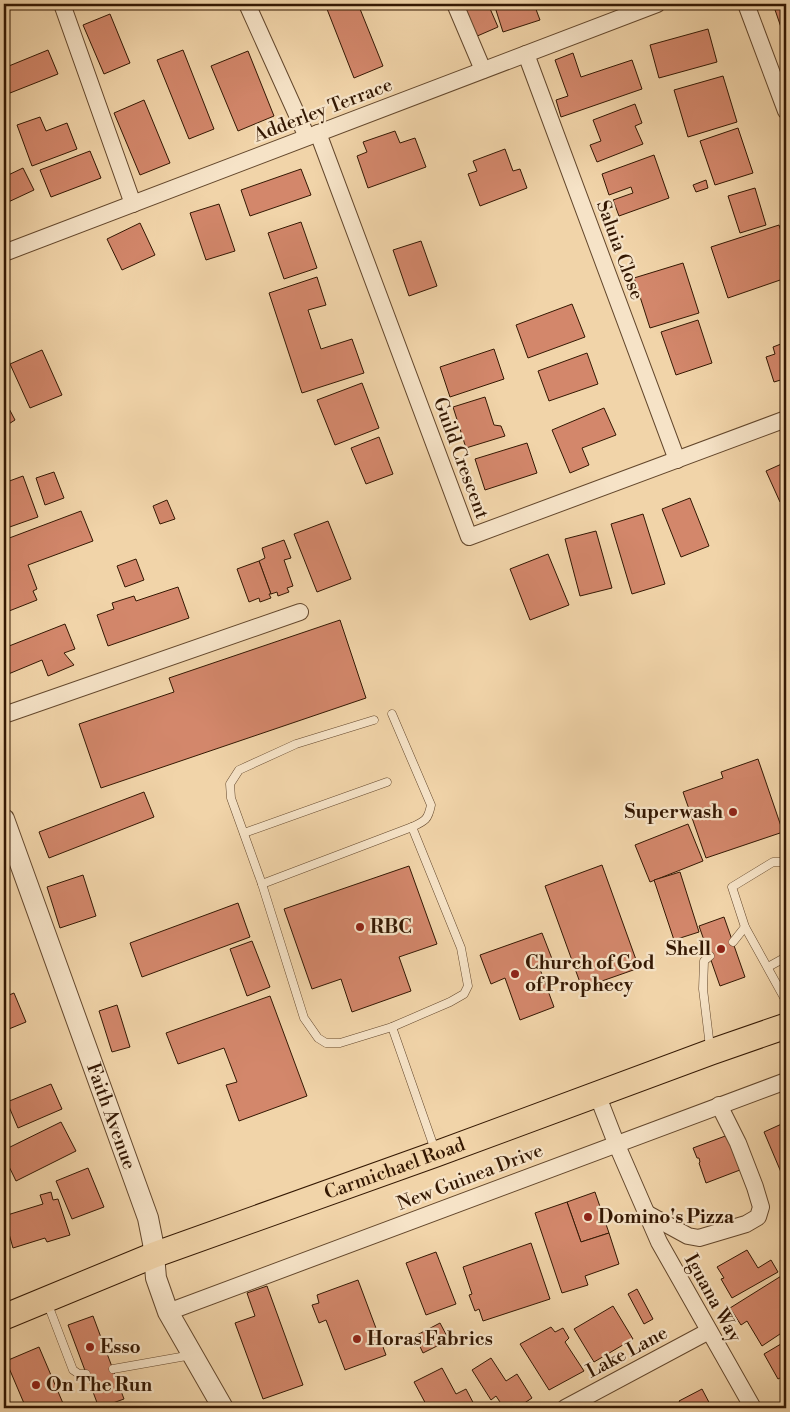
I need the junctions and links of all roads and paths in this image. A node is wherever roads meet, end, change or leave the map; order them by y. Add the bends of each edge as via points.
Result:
1 (62, 4) edge
2 (246, 4) edge
3 (455, 4) edge
4 (657, 4) edge
5 (746, 4) edge
6 (526, 54) junction
7 (483, 70) junction
8 (786, 111) edge
9 (312, 135) junction
10 (132, 204) junction
11 (4, 253) edge
12 (786, 419) edge
13 (677, 460) junction
14 (300, 612) dead end
15 (392, 714) dead end
16 (4, 715) edge
17 (374, 720) dead end
18 (387, 782) dead end
19 (4, 819) edge
20 (412, 827) junction
21 (244, 833) junction
22 (786, 862) edge
23 (262, 884) junction
24 (745, 927) junction
25 (733, 942) dead end
26 (710, 956) dead end
27 (786, 956) edge
28 (768, 968) junction
29 (786, 1001) edge
30 (392, 1026) junction
31 (786, 1026) edge
32 (711, 1052) junction
33 (786, 1081) edge
34 (597, 1094) junction
35 (719, 1105) junction
36 (616, 1143) junction
37 (436, 1154) junction
38 (646, 1213) junction
39 (154, 1255) junction
40 (46, 1300) junction
41 (168, 1312) junction
42 (4, 1317) edge
43 (709, 1331) junction
44 (193, 1355) junction
45 (113, 1369) dead end
46 (86, 1374) dead end
47 (224, 1408) edge
48 (565, 1408) edge
49 (752, 1408) edge

1 - 10 street
2 - 9 street
3 - 7 street
4 - 6 street, Adderley Terrace
5 - 8 street
6 - 7 street, Adderley Terrace
6 - 13 street, Saluia Close
7 - 9 street, Adderley Terrace
9 - 10 street, Adderley Terrace
9 - 13 street, Guild Crescent via 469,537
10 - 11 street, Adderley Terrace
12 - 13 street, Guild Crescent
14 - 16 street
15 - 20 lane via 431,805 428,817
17 - 21 lane via 296,744 239,770 230,784 231,798
18 - 21 lane
19 - 39 street, Faith Avenue via 148,1218
20 - 23 lane
20 - 30 lane via 461,948 468,986 464,994 450,1002
21 - 23 lane
22 - 24 lane via 774,862 732,887
23 - 30 lane via 304,1018 318,1038 326,1043 340,1043
24 - 25 lane
24 - 28 lane
26 - 32 lane via 704,961 703,989
27 - 28 lane
28 - 29 lane
30 - 37 lane
31 - 32 main road, Carmichael Road
32 - 34 main road, Carmichael Road
33 - 35 street, New Guinea Drive
34 - 36 street, Iguana Way
34 - 37 main road, Carmichael Road
35 - 36 street, New Guinea Drive
35 - 38 street via 755,1187 761,1207 758,1217 746,1224 699,1238 688,1236
36 - 38 street, Iguana Way
36 - 41 street, New Guinea Drive
37 - 39 main road, Carmichael Road
38 - 43 street, Iguana Way
39 - 40 main road, Carmichael Road
39 - 41 street, Faith Avenue via 156,1278
40 - 42 main road, Carmichael Road
40 - 46 lane via 73,1370
41 - 44 street, Faith Avenue
43 - 48 street, Lake Lane
43 - 49 street, Iguana Way
44 - 45 lane
44 - 47 street, Faith Avenue

